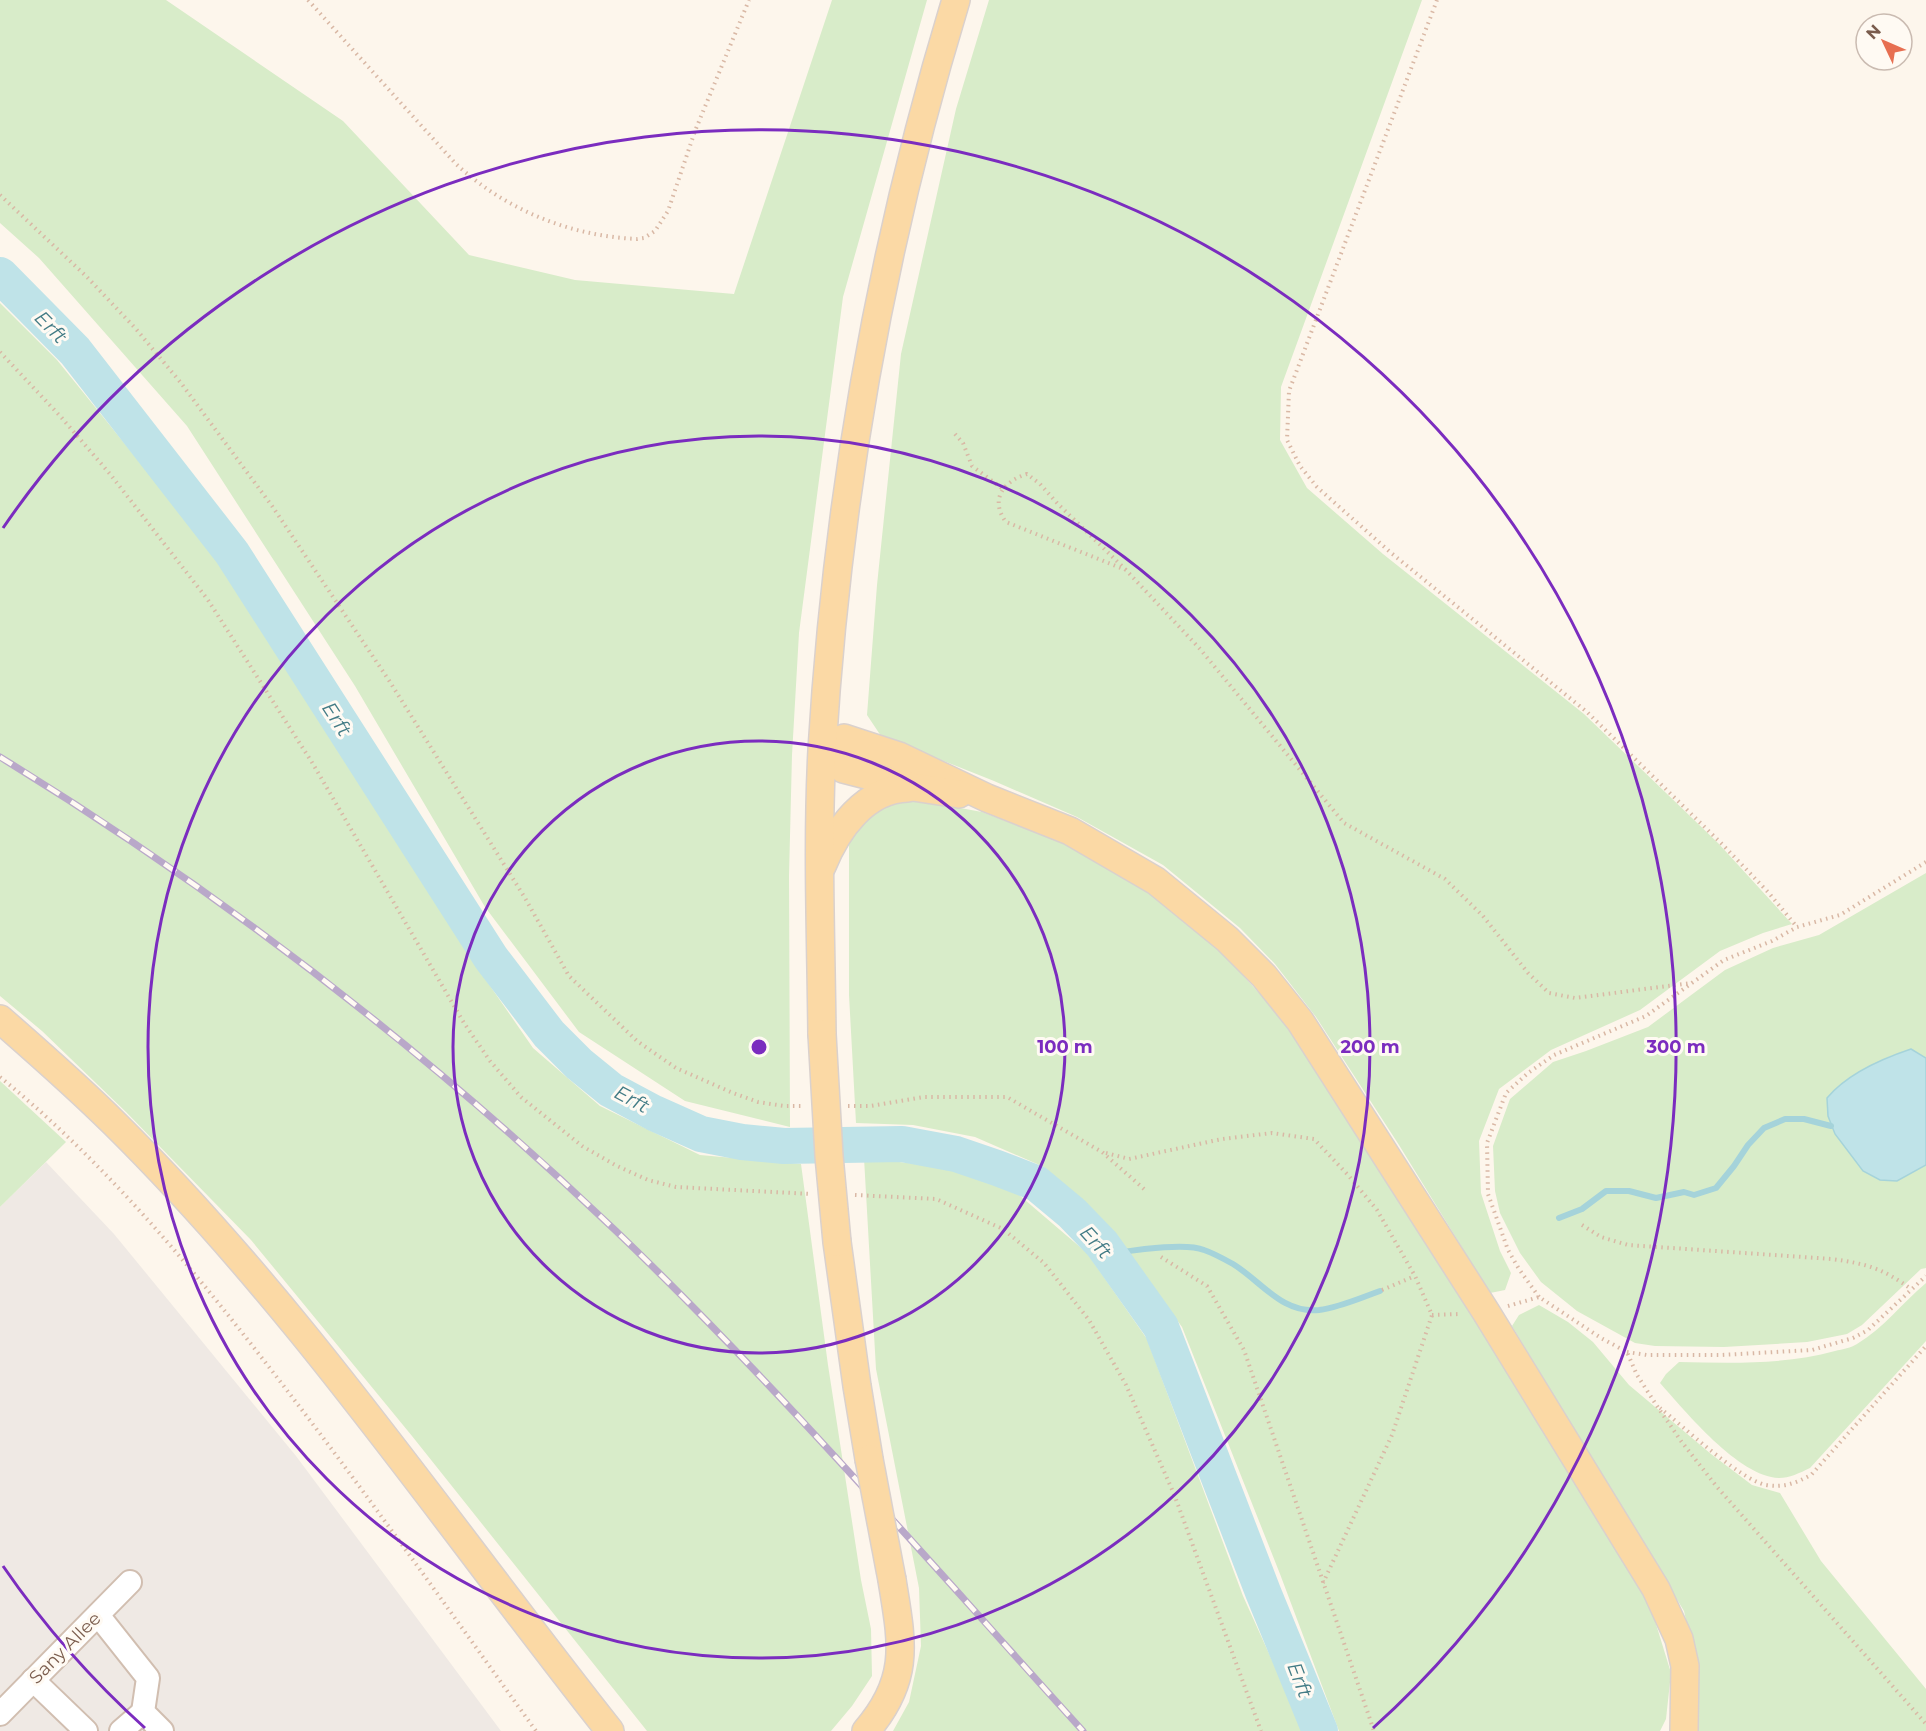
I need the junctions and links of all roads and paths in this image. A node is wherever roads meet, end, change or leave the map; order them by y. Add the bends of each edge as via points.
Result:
1 (308, 0) edge
2 (749, 0) edge
3 (956, 0) edge
4 (1437, 0) edge
5 (0, 195) edge
6 (0, 352) edge
7 (955, 434) dead end
8 (1003, 489) junction
9 (1126, 570) junction
10 (823, 749) junction
11 (913, 788) junction
12 (987, 798) junction
13 (1926, 862) edge
14 (820, 873) junction
15 (1797, 927) junction
16 (1691, 983) junction
17 (0, 1019) edge
18 (0, 1077) edge
19 (806, 1106) dead end
20 (838, 1106) dead end
21 (1102, 1152) junction
22 (1144, 1189) dead end
23 (820, 1194) dead end
24 (844, 1195) dead end
25 (1582, 1225) dead end
26 (1161, 1257) dead end
27 (1415, 1276) junction
28 (1926, 1276) edge
29 (1911, 1289) junction
30 (1382, 1290) dead end
31 (1539, 1297) junction
32 (1486, 1312) junction
33 (1926, 1346) edge
34 (1627, 1352) junction
35 (1657, 1406) junction
36 (130, 1582) dead end
37 (1323, 1583) junction
38 (98, 1615) junction
39 (33, 1680) junction
40 (1686, 1690) junction
41 (143, 1712) junction
42 (0, 1714) edge
43 (1926, 1724) edge
44 (86, 1731) edge
45 (121, 1731) edge
46 (162, 1731) edge
47 (536, 1731) edge
48 (610, 1731) edge
49 (866, 1731) edge
50 (1262, 1731) edge
51 (1374, 1731) edge
52 (1673, 1731) edge
53 (1684, 1731) edge

1 - 2 path via 476,182 538,217 594,233 637,239 655,231 668,211 694,131
3 - 10 main road via 907,179 867,368 845,515
4 - 15 path via 1289,391 1287,441 1317,487 1390,552 1587,712 1722,844
5 - 19 path via 136,329 181,382 272,506 390,682 569,976 631,1036 676,1068 758,1102
6 - 23 path via 110,474 208,600 313,764 464,1023 521,1097 582,1146 648,1180 676,1187
7 - 8 path via 972,466
8 - 9 path via 998,504 1006,522
8 - 9 path via 1014,478 1027,474
9 - 16 path via 1200,649 1344,823 1445,879 1483,916 1549,993 1575,998
10 - 11 main road via 843,769
10 - 12 main road via 844,738 899,756
10 - 14 main road
11 - 12 main road
11 - 14 main road via 886,791 858,809 835,840
12 - 32 main road via 1070,831 1156,881 1227,939 1264,976 1300,1021
13 - 15 path via 1840,915
14 - 49 main road, bridge via 822,1034 837,1242 857,1386 900,1634 899,1669 889,1698
15 - 16 path via 1725,960
16 - 31 path via 1646,1016 1554,1055 1506,1093 1487,1143 1488,1194 1509,1250
17 - 48 main road via 116,1125 231,1249 393,1448
18 - 47 path via 129,1199 208,1288 339,1458
20 - 21 path via 870,1106 924,1097 1007,1097
21 - 22 path
21 - 27 path via 1129,1159 1222,1139 1272,1133 1314,1139 1377,1210
24 - 50 path via 936,1199 1003,1229 1044,1263 1089,1320 1126,1385 1173,1494
25 - 29 path via 1601,1237 1628,1245 1865,1264
26 - 37 path via 1207,1286 1244,1350
27 - 30 path
27 - 37 path via 1432,1315 1392,1435
28 - 29 path
29 - 34 path via 1868,1330 1812,1350 1721,1355
31 - 32 path
31 - 34 path
32 - 40 main road via 1656,1589 1679,1639
33 - 35 path via 1810,1474 1794,1484 1765,1485 1744,1476
34 - 35 path
35 - 43 path via 1717,1487
36 - 38 street, Sany Allee
37 - 51 path
38 - 39 street, Sany Allee
38 - 41 street via 148,1678
39 - 42 street, Sany Allee
39 - 44 street
40 - 52 main road
40 - 53 main road
41 - 45 street
41 - 46 street

